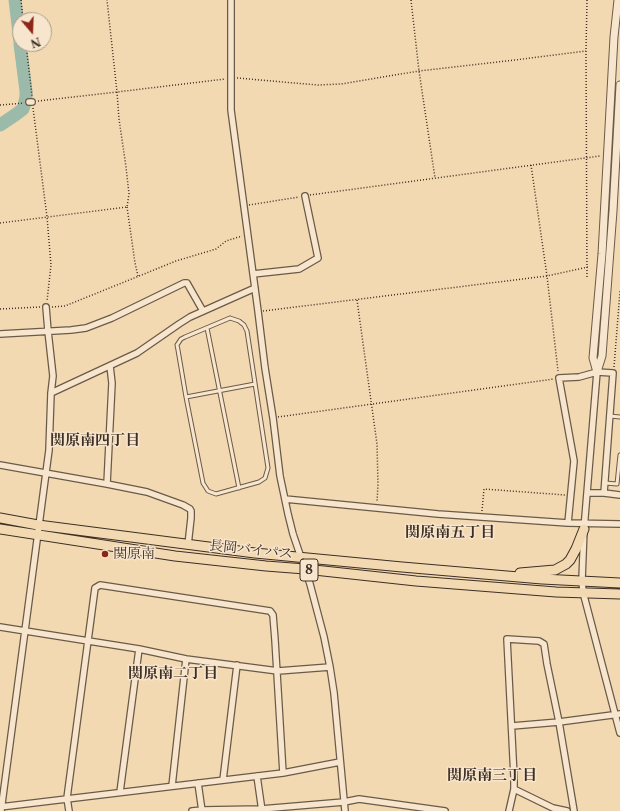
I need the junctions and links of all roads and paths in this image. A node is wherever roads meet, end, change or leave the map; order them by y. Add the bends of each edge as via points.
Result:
1 (21, 0) edge
2 (107, 0) edge
3 (230, 0) edge
4 (411, 0) edge
5 (587, 0) edge
6 (618, 0) edge
7 (22, 12) edge
8 (586, 51) junction
9 (27, 52) edge
10 (419, 71) junction
11 (231, 78) junction
12 (620, 85) edge
13 (117, 92) junction
14 (30, 102) junction
15 (19, 103) dead end
16 (0, 105) edge
17 (602, 156) dead end
18 (586, 158) junction
19 (531, 165) junction
20 (435, 178) junction
21 (305, 196) junction
22 (244, 205) junction
23 (127, 207) junction
24 (47, 217) junction
25 (0, 223) edge
26 (248, 235) junction
27 (588, 267) junction
28 (253, 274) junction
29 (138, 276) junction
30 (547, 276) junction
31 (587, 278) dead end
32 (255, 288) junction
33 (620, 291) edge
34 (357, 299) junction
35 (46, 307) junction
36 (0, 309) edge
37 (203, 311) junction
38 (258, 312) junction
39 (207, 328) junction
40 (48, 331) junction
41 (0, 334) edge
42 (110, 366) junction
43 (597, 372) junction
44 (613, 373) junction
45 (559, 378) junction
46 (255, 384) junction
47 (219, 391) junction
48 (51, 393) junction
49 (186, 397) junction
50 (371, 404) junction
51 (610, 416) junction
52 (620, 417) edge
53 (273, 418) junction
54 (620, 454) edge
55 (0, 465) edge
56 (46, 473) junction
57 (605, 483) junction
58 (107, 484) junction
59 (239, 488) junction
60 (587, 493) junction
61 (604, 494) junction
62 (571, 495) junction
63 (620, 495) edge
64 (285, 499) junction
65 (376, 508) junction
66 (481, 517) junction
67 (0, 518) edge
68 (568, 523) junction
69 (620, 524) edge
70 (38, 525) junction
71 (585, 526) junction
72 (0, 529) edge
73 (37, 535) junction
74 (188, 544) junction
75 (301, 558) junction
76 (305, 569) junction
77 (489, 575) junction
78 (582, 580) junction
79 (620, 582) edge
80 (583, 592) junction
81 (620, 594) edge
82 (0, 627) edge
83 (25, 631) junction
84 (88, 642) junction
85 (139, 650) junction
86 (186, 659) junction
87 (237, 665) junction
88 (330, 667) junction
89 (278, 671) junction
90 (618, 715) edge
91 (559, 722) junction
92 (512, 726) junction
93 (620, 733) edge
94 (340, 762) junction
95 (283, 773) junction
96 (257, 776) junction
97 (224, 780) junction
98 (198, 783) junction
99 (172, 786) junction
100 (514, 789) junction
101 (120, 792) junction
102 (68, 798) junction
103 (344, 802) junction
104 (1, 808) edge
105 (202, 810) edge
106 (261, 810) edge
107 (69, 811) edge
108 (192, 811) edge
109 (345, 811) edge
110 (444, 811) edge
111 (509, 811) edge
112 (568, 811) edge
113 (574, 811) edge

1 - 7 path
2 - 13 path
3 - 11 street
4 - 10 path
5 - 8 path
6 - 43 street via 593,358
8 - 10 path
8 - 18 path
9 - 14 path
10 - 11 path via 341,84 318,85
10 - 20 path
11 - 13 path
11 - 22 street via 231,110
12 - 43 street via 602,356
13 - 14 path
13 - 23 path via 126,167
14 - 24 path
15 - 16 path
17 - 18 path
18 - 19 path
18 - 27 path
19 - 20 path
19 - 30 path
20 - 21 path
21 - 22 path
21 - 28 street via 318,258 299,269
22 - 26 street
23 - 24 path
23 - 29 path
24 - 25 path
24 - 35 path via 51,265
26 - 28 street
26 - 29 path via 239,236 226,241 216,249
27 - 30 path
27 - 31 path
28 - 32 street
29 - 35 path via 65,306
30 - 34 path
30 - 45 path
32 - 37 street
32 - 38 street
33 - 44 path
34 - 38 path
34 - 50 path
35 - 36 path
35 - 40 street
37 - 40 street via 188,283 184,283 98,323 78,330
37 - 42 street via 179,324 137,354
38 - 53 street
39 - 46 lane via 230,318 244,325
39 - 47 lane
39 - 49 lane via 184,337 178,345
40 - 41 street
40 - 48 street via 53,376
42 - 48 street
42 - 58 street via 112,383
43 - 44 street
43 - 45 street via 579,377
43 - 60 street
44 - 51 street
45 - 50 path
45 - 62 street via 574,461
46 - 47 lane
46 - 59 lane via 268,468 262,480
47 - 49 lane
47 - 59 lane
48 - 56 street
49 - 59 lane via 203,483 216,494
50 - 53 path
50 - 65 path via 377,444
51 - 52 lane
51 - 57 street
53 - 64 street
54 - 57 lane via 617,484
55 - 56 street
56 - 58 street
56 - 70 street
57 - 61 street
58 - 74 street via 147,492 190,509
60 - 61 street
60 - 71 street
61 - 63 street
62 - 66 path via 484,489
62 - 68 street
64 - 65 street
64 - 75 street
65 - 66 street
66 - 68 street
67 - 70 highway, 長岡バイパス / 8
68 - 71 street
69 - 71 street
70 - 73 street
70 - 74 highway, 長岡バイパス / 8
71 - 77 highway via 570,560 561,568
71 - 78 street
72 - 73 highway, 長岡バイパス / 8
73 - 76 highway, 長岡バイパス / 8 via 175,556
73 - 83 street
74 - 75 highway, 長岡バイパス / 8
75 - 76 street
75 - 77 highway, 長岡バイパス / 8
76 - 80 highway, 長岡バイパス / 8 via 416,581
76 - 88 street
77 - 78 highway, 長岡バイパス / 8
78 - 79 highway, 長岡バイパス / 8
78 - 80 street
80 - 81 highway, 長岡バイパス / 8
80 - 90 street
82 - 83 street
83 - 84 street
83 - 104 street
84 - 85 street
84 - 89 street via 95,588 100,585 128,589 270,611 273,615
84 - 102 street
85 - 86 street
85 - 101 street
86 - 87 street
86 - 99 street
87 - 89 street
87 - 97 street
88 - 89 street
88 - 94 street
89 - 95 street
90 - 91 street
90 - 93 street
91 - 92 street
91 - 92 street via 544,644 539,641 507,639
91 - 113 street
92 - 100 street
94 - 95 street
94 - 103 street
95 - 96 street
96 - 97 street
96 - 106 street
97 - 98 street
98 - 99 street
98 - 105 street
99 - 101 street
100 - 111 street
100 - 112 street via 553,808
101 - 102 street
102 - 104 street
102 - 107 street
103 - 106 street
103 - 109 street
103 - 110 street via 359,799
105 - 106 street
105 - 108 street

